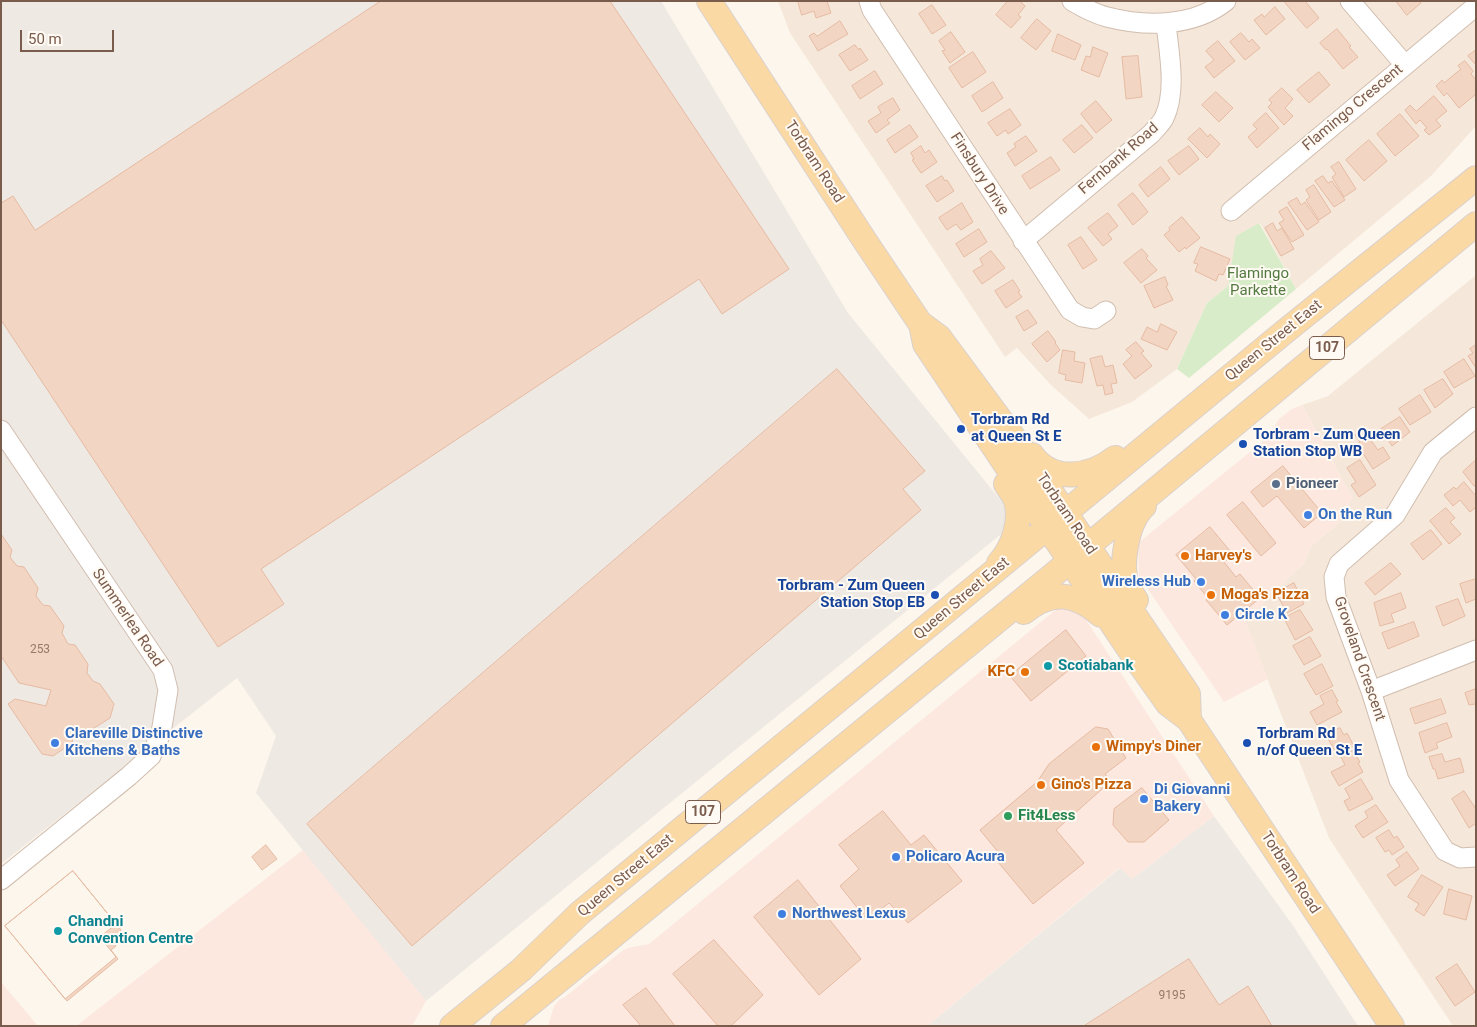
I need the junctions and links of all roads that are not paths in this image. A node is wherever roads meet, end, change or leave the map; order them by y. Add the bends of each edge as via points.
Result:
1 (709, 1) edge
2 (869, 1) edge
3 (1072, 1) edge
4 (1226, 1) edge
5 (1350, 1) edge
6 (1476, 6) edge
7 (1166, 24) junction
8 (1405, 64) junction
9 (1476, 178) edge
10 (1231, 211) dead end
11 (1476, 224) edge
12 (1023, 241) junction
13 (1106, 311) dead end
14 (920, 323) junction
15 (951, 384) junction
16 (1203, 399) junction
17 (989, 404) junction
18 (1476, 417) edge
19 (4, 441) edge
20 (1178, 471) junction
21 (1066, 513) junction
22 (1048, 528) junction
23 (1088, 546) junction
24 (1070, 561) junction
25 (959, 602) junction
26 (1127, 646) junction
27 (962, 649) junction
28 (1476, 650) edge
29 (1175, 676) junction
30 (1370, 691) junction
31 (1189, 720) junction
32 (1476, 857) edge
33 (1, 880) edge
34 (452, 1026) edge
35 (503, 1026) edge
36 (1392, 1026) edge

1 - 14 main road, Torbram Road
2 - 12 street, Finsbury Drive
3 - 7 street via 1106,17
4 - 7 street via 1192,18
5 - 8 street
6 - 8 street, Flamingo Crescent
7 - 12 street, Fernbank Road via 1171,76 1164,119 1151,134
8 - 10 street, Flamingo Crescent
9 - 16 main road, Queen Street East / 107
11 - 20 main road, 107
12 - 13 street, Finsbury Drive via 1070,310 1094,319
14 - 15 main road, Torbram Road via 925,344
14 - 17 main road, Torbram Road via 939,336
15 - 22 main road, Torbram Road
15 - 25 main road via 950,397 1015,499 1018,510 1015,532 1001,562 965,592
16 - 17 main road via 1186,399 1105,466 1078,475 1046,469 1036,461 996,408
16 - 21 main road, Queen Street East / 107
17 - 21 main road, Torbram Road
18 - 30 street, Groveland Crescent via 1433,452 1395,515 1339,564 1334,577 1336,597
19 - 33 street, Summerlea Road via 163,670 168,690 162,733 151,756
20 - 23 main road, 107
20 - 29 main road via 1175,478 1136,517 1126,549 1125,574 1128,587 1173,655
21 - 22 main road, Queen Street East / 107
21 - 23 main road, Torbram Road
22 - 24 main road, Torbram Road
22 - 25 main road, Queen Street East / 107
23 - 24 main road, 107
23 - 29 main road, Torbram Road
24 - 26 main road, Torbram Road
24 - 27 main road, 107
25 - 34 main road, Queen Street East / 107 via 580,913 521,970
26 - 27 main road via 1101,614 1086,602 1061,596 1040,601 976,652
26 - 31 main road, Torbram Road via 1168,704
27 - 35 main road, 107
28 - 30 street
29 - 31 main road, Torbram Road via 1188,694
30 - 32 street, Groveland Crescent via 1399,780 1445,851 1460,858
31 - 36 main road, Torbram Road

